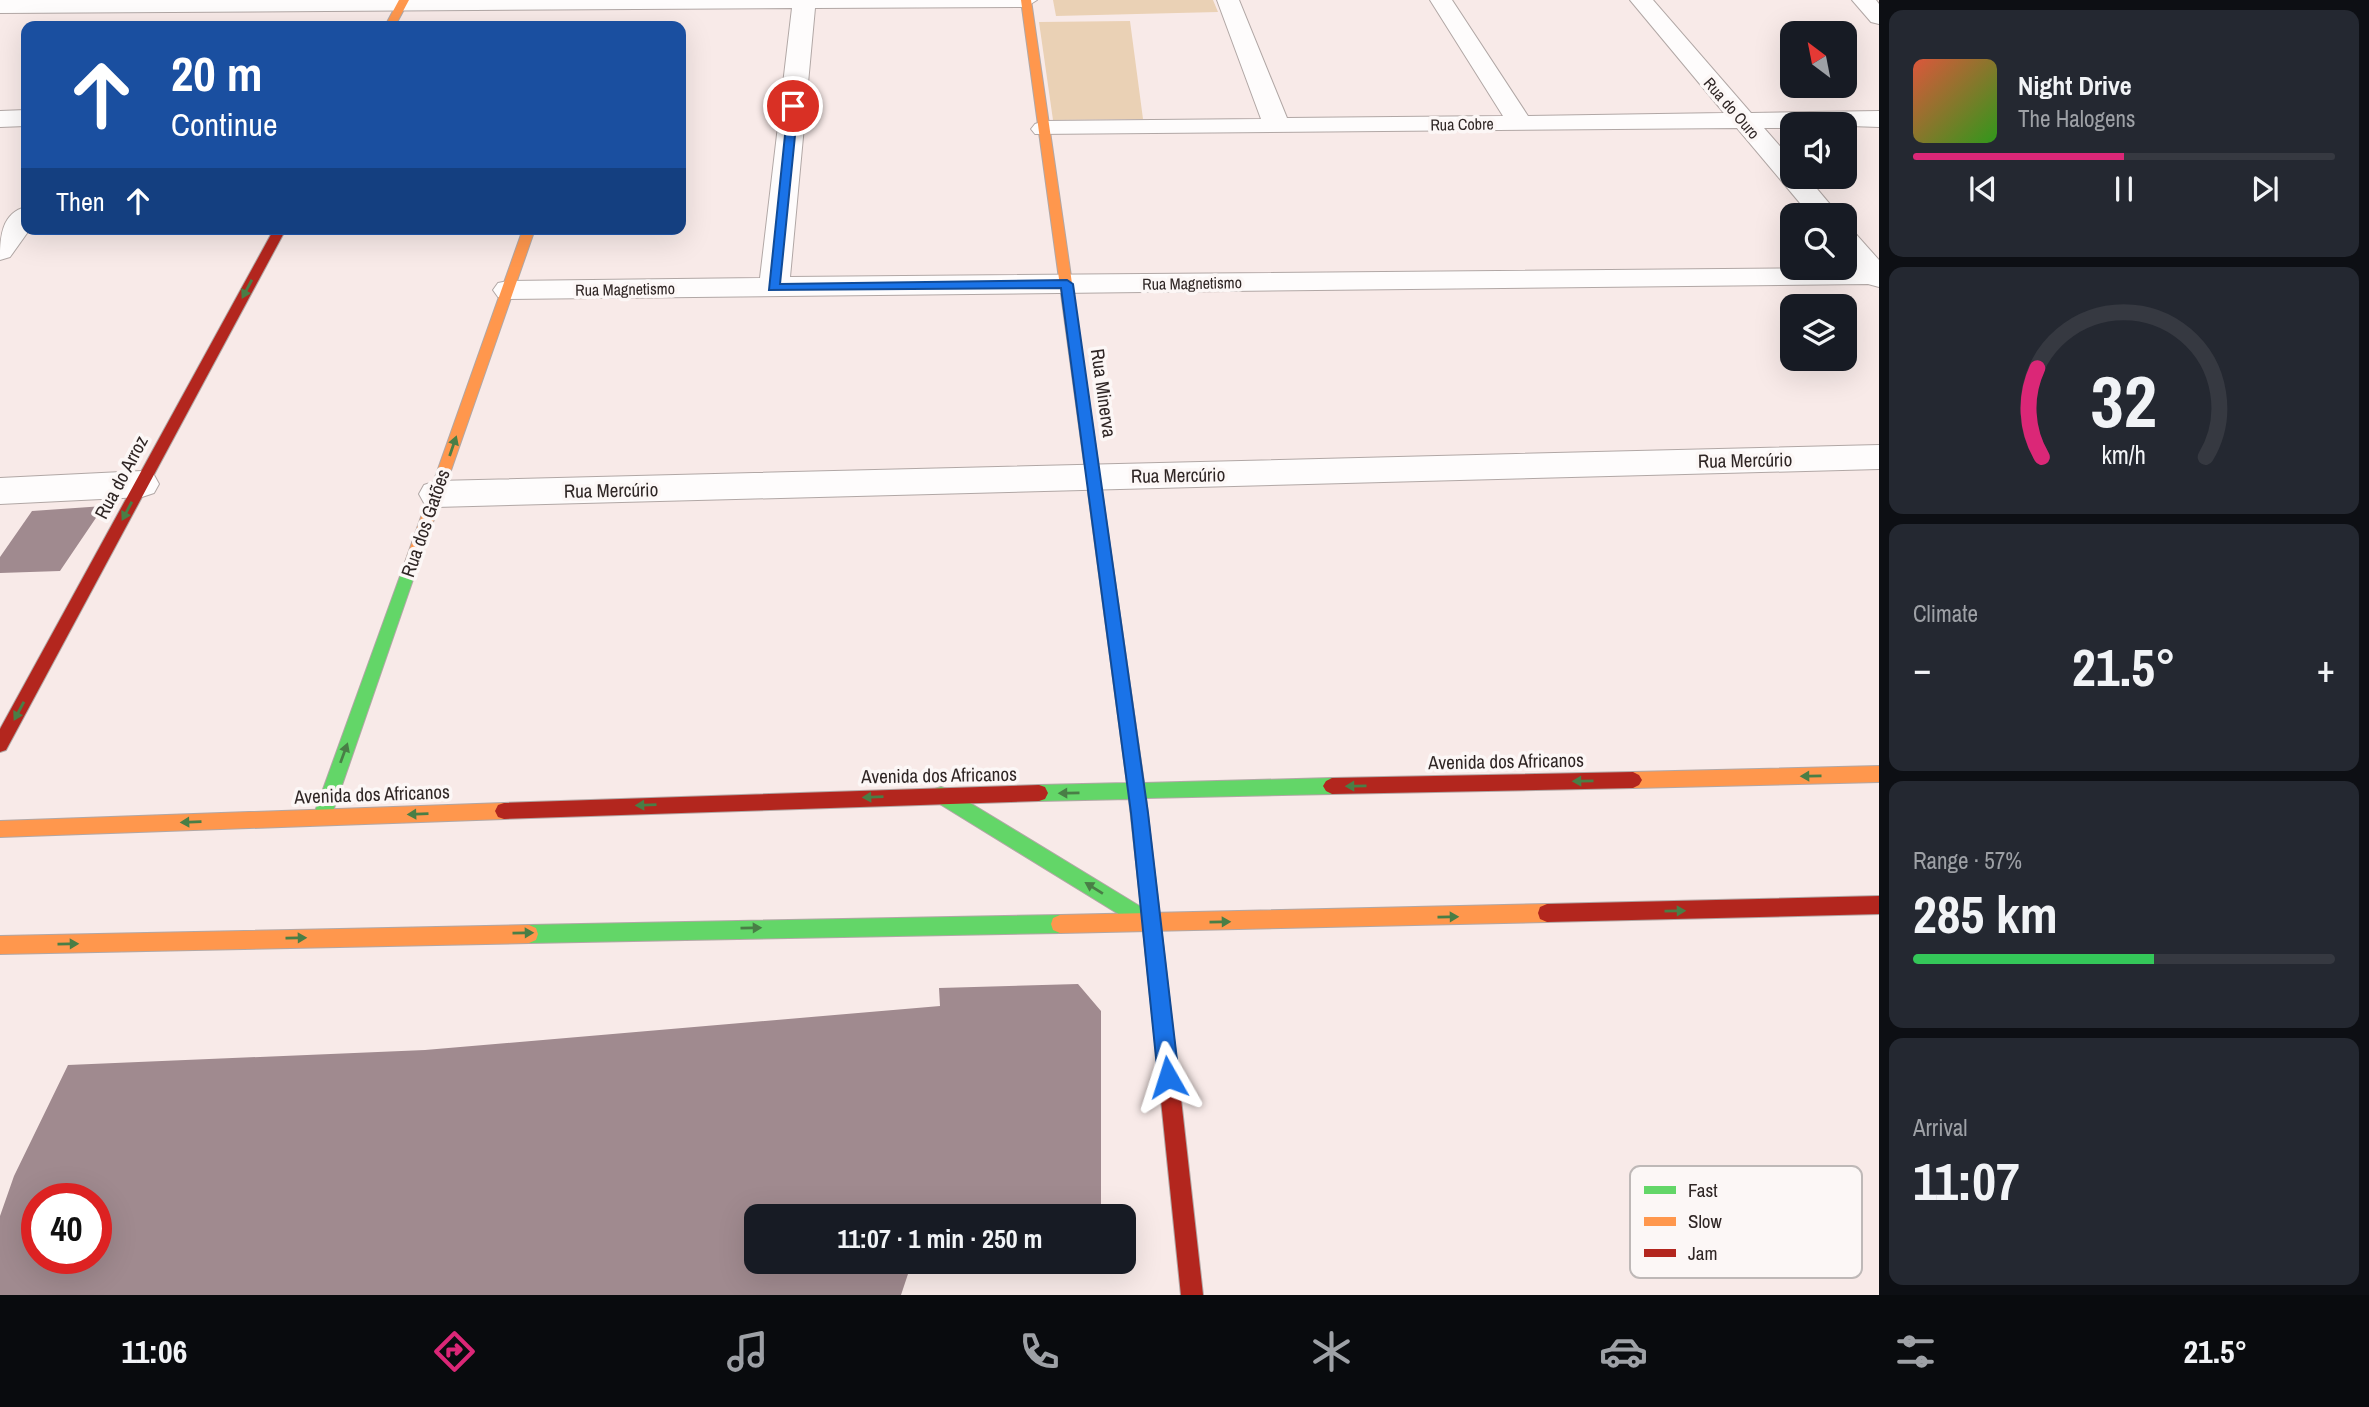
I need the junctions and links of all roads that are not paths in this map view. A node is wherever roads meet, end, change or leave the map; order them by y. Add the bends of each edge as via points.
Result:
1 (1026, 0) edge
2 (1228, 0) edge
3 (1441, 0) edge
4 (1640, 0) edge
5 (1863, 0) edge
6 (804, 1) edge
7 (403, 2) edge
8 (601, 3) junction
9 (192, 5) junction
10 (0, 6) edge
11 (1879, 17) edge
12 (178, 21) edge
13 (393, 21) edge
14 (596, 21) edge
15 (21, 118) edge
16 (0, 119) edge
17 (1879, 119) edge
18 (1744, 121) junction
19 (1520, 123) junction
20 (1277, 126) junction
21 (1044, 129) junction
22 (1815, 203) edge
23 (21, 222) edge
24 (277, 235) edge
25 (527, 235) edge
26 (0, 251) edge
27 (1857, 253) edge
28 (1878, 277) edge
29 (1067, 284) junction
30 (774, 288) junction
31 (508, 290) junction
32 (1879, 457) edge
33 (1094, 477) junction
34 (142, 484) junction
35 (0, 491) edge
36 (436, 495) junction
37 (0, 745) edge
38 (1879, 774) edge
39 (1137, 792) junction
40 (941, 794) junction
41 (322, 817) junction
42 (0, 829) edge
43 (1879, 905) edge
44 (1152, 924) junction
45 (0, 945) edge
46 (1191, 1289) edge

1 - 6 street
1 - 21 street, Rua Minerva
2 - 20 street
3 - 19 street
4 - 18 street, Rua do Ouro
5 - 11 street
6 - 8 street
6 - 30 street
7 - 8 street
7 - 9 street
7 - 13 street
8 - 14 street
9 - 10 street
9 - 12 street
15 - 16 street
17 - 18 street, Rua Cobre
18 - 19 street, Rua Cobre
18 - 22 street, Rua do Ouro
19 - 20 street, Rua Cobre
20 - 21 street, Rua Cobre
21 - 29 street, Rua Minerva
23 - 26 street
24 -> 34 street, Rua do Arroz
25 - 31 street, Rua dos Gatões
27 - 28 street
28 - 29 street, Rua Magnetismo
29 - 30 street, Rua Magnetismo
29 - 33 street, Rua Minerva
30 - 31 street, Rua Magnetismo
36 -> 31 street, Rua dos Gatões
32 - 33 street, Rua Mercúrio
33 - 36 street, Rua Mercúrio
33 - 39 street, Rua Minerva
34 - 35 street
34 -> 37 street, Rua do Arroz
41 -> 36 street, Rua dos Gatões
38 -> 39 street, Avenida dos Africanos
39 -> 40 street, Avenida dos Africanos
39 - 44 street, Rua Minerva
40 -> 41 street, Avenida dos Africanos
44 -> 40 street
41 -> 42 street, Avenida dos Africanos
44 -> 43 street
45 -> 44 street via 901,924
44 - 46 street, Rua Minerva

